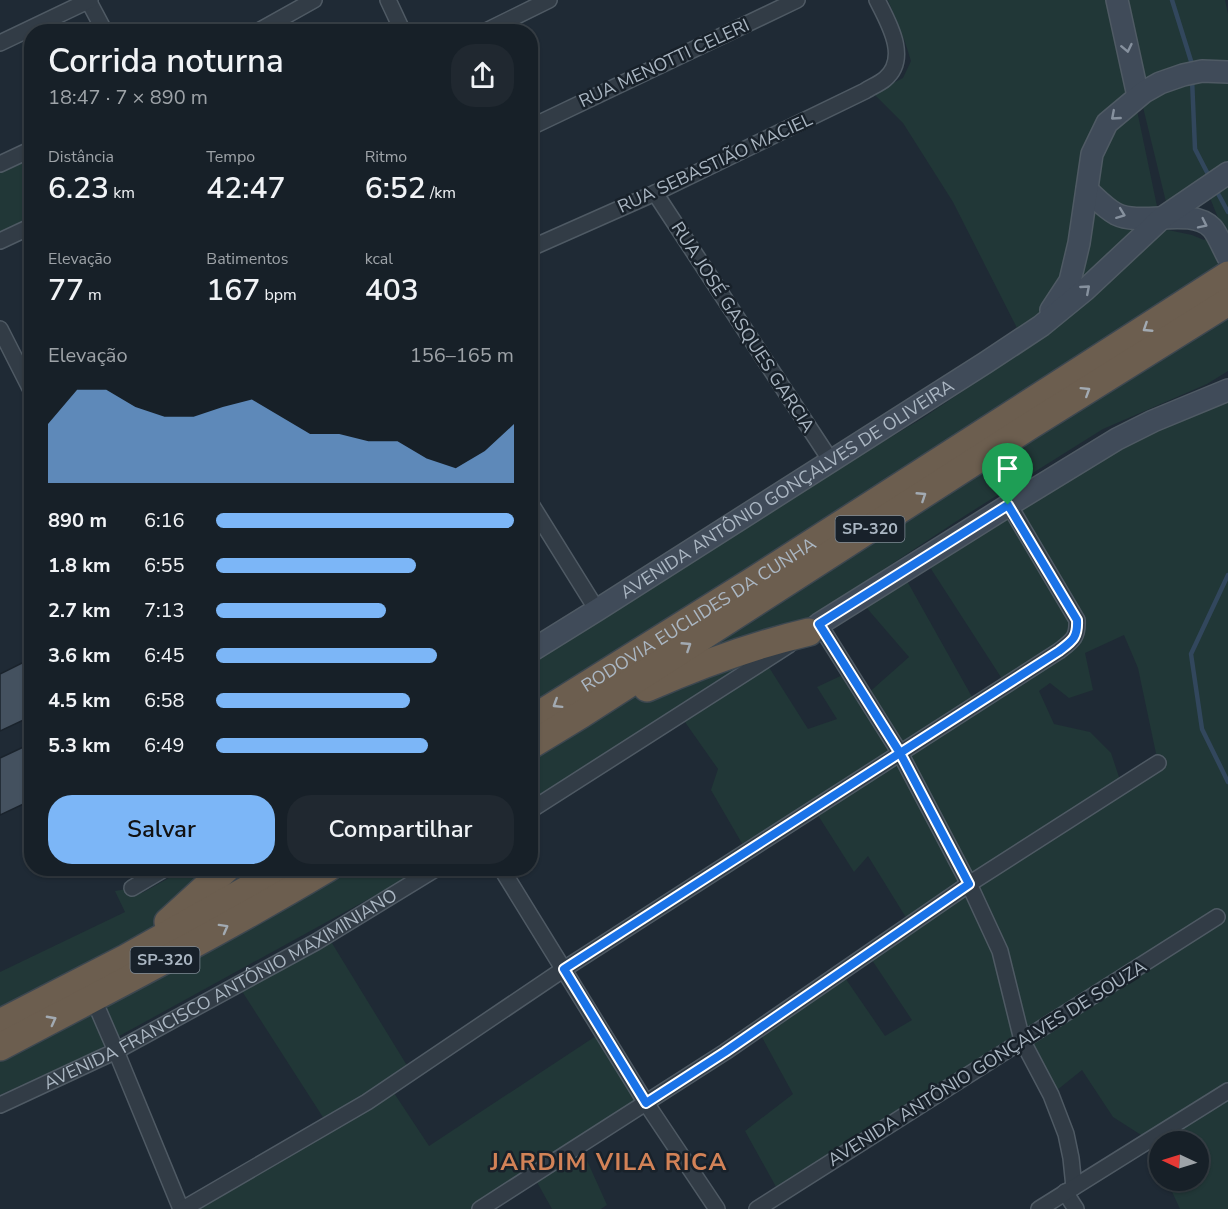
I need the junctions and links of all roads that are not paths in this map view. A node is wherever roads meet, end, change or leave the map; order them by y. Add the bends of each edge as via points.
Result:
1 (89, 0) edge
2 (314, 0) edge
3 (388, 0) edge
4 (549, 0) edge
5 (797, 0) edge
6 (877, 0) edge
7 (1117, 0) edge
8 (39, 24) edge
9 (101, 24) edge
10 (271, 24) edge
11 (399, 24) edge
12 (500, 24) edge
13 (24, 31) edge
14 (0, 43) edge
15 (1228, 72) edge
16 (1138, 96) junction
17 (538, 124) edge
18 (24, 153) edge
19 (0, 164) edge
20 (1228, 173) edge
21 (1087, 190) junction
22 (655, 193) junction
23 (1162, 218) junction
24 (24, 230) edge
25 (0, 241) edge
26 (538, 245) edge
27 (1228, 257) edge
28 (1228, 275) edge
29 (1211, 304) edge
30 (1041, 326) junction
31 (0, 328) edge
32 (24, 376) edge
33 (1228, 390) edge
34 (831, 461) junction
35 (1008, 505) junction
36 (538, 515) edge
37 (597, 610) junction
38 (814, 628) junction
39 (538, 647) edge
40 (582, 714) junction
41 (538, 716) edge
42 (538, 741) edge
43 (900, 753) junction
44 (1158, 763) dead end
45 (538, 805) edge
46 (152, 876) edge
47 (219, 876) edge
48 (271, 876) edge
49 (315, 876) edge
50 (424, 876) edge
51 (506, 876) edge
52 (969, 884) junction
53 (132, 888) dead end
54 (1217, 917) dead end
55 (126, 958) junction
56 (564, 969) junction
57 (93, 998) junction
58 (0, 1023) edge
59 (1022, 1040) junction
60 (0, 1047) edge
61 (116, 1051) junction
62 (1228, 1091) edge
63 (646, 1103) junction
64 (0, 1105) edge
65 (1070, 1190) junction
66 (182, 1209) edge
67 (480, 1209) edge
68 (717, 1209) edge
69 (757, 1209) edge
70 (1039, 1209) edge
71 (1076, 1209) edge

1 - 8 street
1 - 9 street
2 - 10 street
3 - 11 street
4 - 12 street
5 - 17 street, RUA MENOTTI CELERI
6 - 22 street, RUA SEBASTIÃO MACIEL via 896,45 893,69 886,78
7 -> 16 main road
13 - 14 street
15 - 16 main road, AVENIDA ANTÔNIO GONÇALVES DE OLIVEIRA via 1192,73 1160,83
16 -> 21 main road, AVENIDA ANTÔNIO GONÇALVES DE OLIVEIRA via 1107,123 1092,154
18 - 19 street
20 - 23 main road, AVENIDA ANTÔNIO GONÇALVES DE OLIVEIRA
21 -> 23 main road via 1117,215
21 - 30 main road, AVENIDA ANTÔNIO GONÇALVES DE OLIVEIRA via 1070,281
22 - 26 street, RUA SEBASTIÃO MACIEL
22 - 34 street, RUA JOSÉ GASQUES GARCIA
23 -> 27 main road via 1198,220 1212,228
30 -> 23 main road, AVENIDA ANTÔNIO GONÇALVES DE OLIVEIRA
24 - 25 street
28 - 29 highway, RODOVIA EUCLIDES DA CUNHA / SP-320
40 -> 29 highway, RODOVIA EUCLIDES DA CUNHA / SP-320 via 1028,427
29 -> 41 highway, RODOVIA EUCLIDES DA CUNHA / SP-320
30 - 34 main road, AVENIDA ANTÔNIO GONÇALVES DE OLIVEIRA
31 - 32 street
33 - 35 main road via 1117,439
34 - 37 main road, AVENIDA ANTÔNIO GONÇALVES DE OLIVEIRA
35 - 38 main road
35 - 43 street via 1077,620 1074,640
36 - 37 street
37 - 39 main road, AVENIDA ANTÔNIO GONÇALVES DE OLIVEIRA
38 - 40 highway via 682,672
38 - 43 street
38 - 45 street
40 - 42 highway, RODOVIA EUCLIDES DA CUNHA / SP-320
43 - 52 street
43 - 56 street
44 - 52 street
46 - 53 street
47 - 55 highway
48 - 55 highway, SP-320
57 -> 49 highway, SP-320
50 - 61 street, AVENIDA FRANCISCO ANTÔNIO MAXIMINIANO via 316,942
51 - 56 street
52 - 59 street via 1000,951
52 - 63 street
54 - 59 street, AVENIDA ANTÔNIO GONÇALVES DE SOUZA
55 - 58 highway, SP-320
56 - 63 street
56 - 66 street via 367,1102
60 -> 57 highway, SP-320
57 - 61 street
59 - 65 street via 1066,1134 1071,1158
59 - 69 street, AVENIDA ANTÔNIO GONÇALVES DE SOUZA
61 - 64 street, AVENIDA FRANCISCO ANTÔNIO MAXIMINIANO
61 - 66 street
62 - 65 street
63 - 67 street
63 - 68 street
65 - 70 street
65 - 71 street

